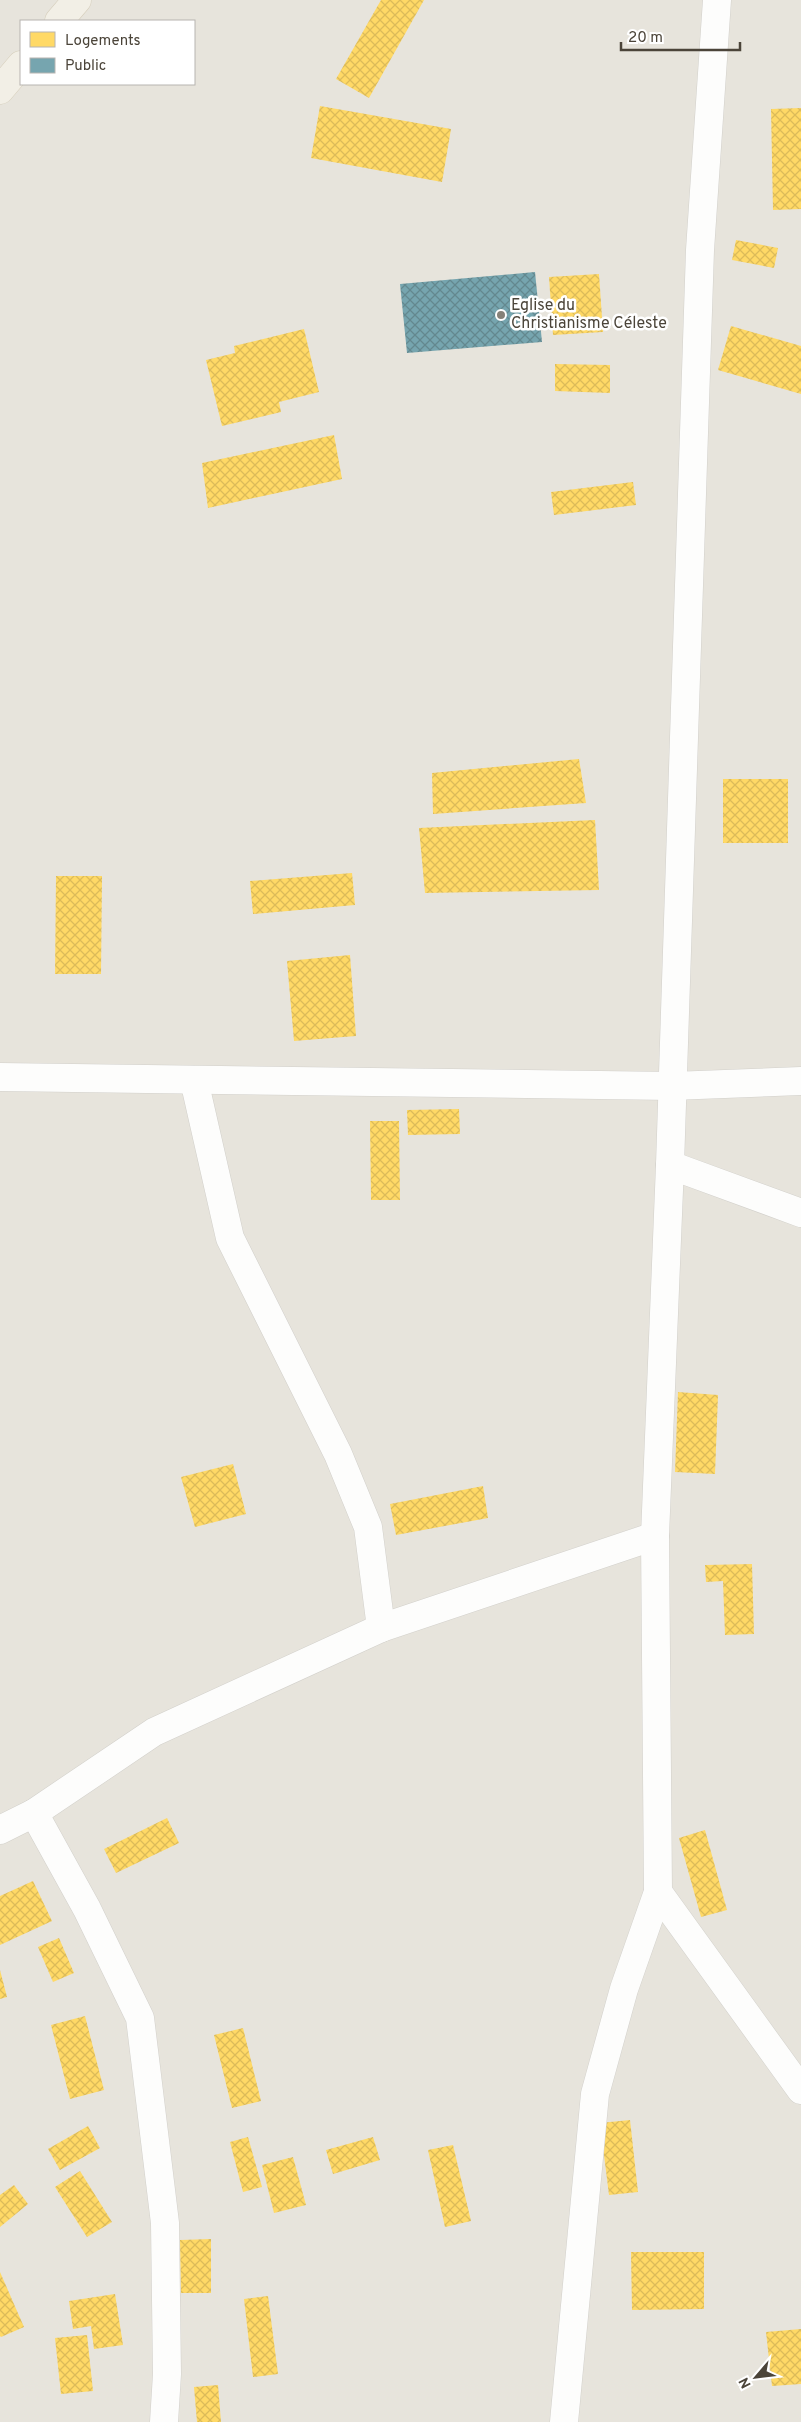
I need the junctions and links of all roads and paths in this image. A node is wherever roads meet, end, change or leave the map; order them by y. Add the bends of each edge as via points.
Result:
1 (77, 0) edge
2 (717, 0) edge
3 (59, 20) edge
4 (20, 66) edge
5 (0, 90) edge
6 (0, 1077) edge
7 (194, 1080) junction
8 (801, 1081) edge
9 (672, 1086) junction
10 (670, 1165) junction
11 (801, 1213) edge
12 (655, 1536) junction
13 (381, 1628) junction
14 (34, 1813) junction
15 (0, 1830) edge
16 (658, 1892) junction
17 (801, 2090) edge
18 (164, 2422) edge
19 (564, 2422) edge

1 - 3 main road
2 - 9 street via 700,250
4 - 5 main road
6 - 7 street
7 - 9 street
7 - 13 street via 230,1238 338,1454 368,1527
8 - 9 street
9 - 10 street
10 - 11 street
10 - 12 street
12 - 13 street
12 - 16 street
13 - 14 street via 154,1732
14 - 15 street
14 - 18 street via 88,1909 140,2018 165,2222 167,2374
16 - 17 street
16 - 19 street via 624,1989 595,2094

